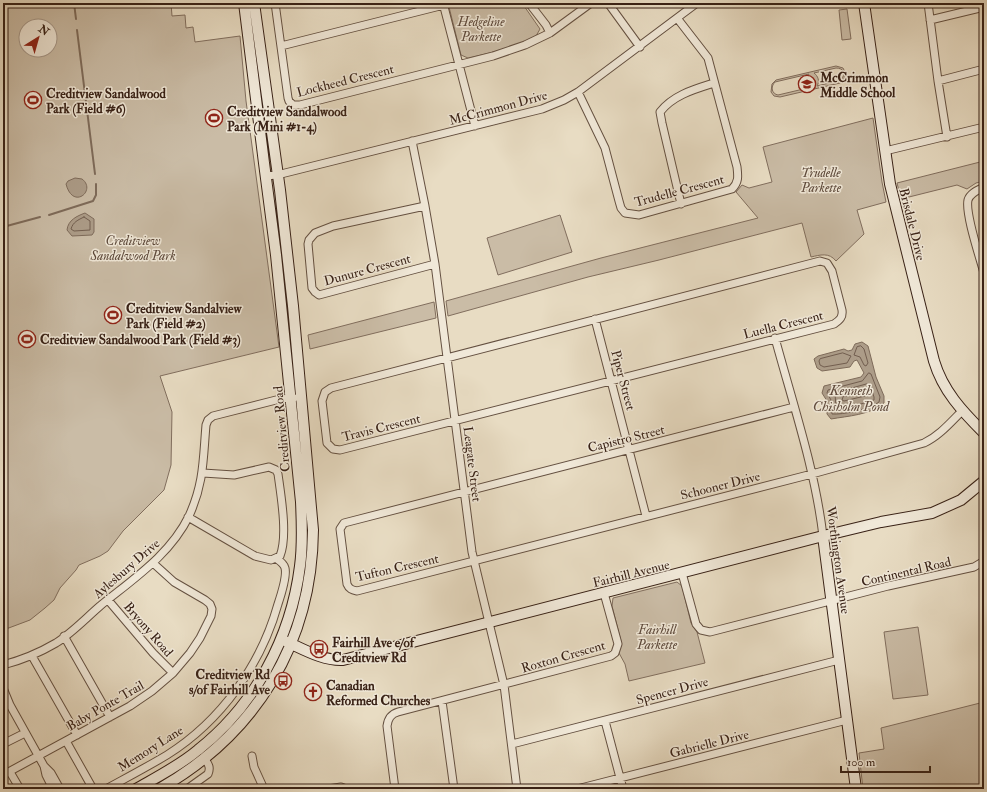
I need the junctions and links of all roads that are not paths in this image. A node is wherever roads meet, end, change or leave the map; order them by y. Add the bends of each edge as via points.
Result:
1 (244, 3) edge
2 (254, 3) edge
3 (275, 3) edge
4 (529, 3) edge
5 (591, 3) edge
6 (608, 3) edge
7 (696, 3) edge
8 (864, 3) edge
9 (928, 3) edge
10 (444, 4) edge
11 (984, 7) edge
12 (677, 18) junction
13 (930, 20) junction
14 (550, 33) junction
15 (281, 46) junction
16 (640, 47) junction
17 (458, 63) junction
18 (984, 69) edge
19 (938, 81) junction
20 (714, 83) junction
21 (578, 92) junction
22 (474, 126) junction
23 (984, 127) edge
24 (947, 137) junction
25 (412, 141) junction
26 (885, 151) junction
27 (278, 175) junction
28 (265, 176) junction
29 (984, 187) edge
30 (681, 204) junction
31 (425, 206) junction
32 (435, 264) junction
33 (984, 273) edge
34 (595, 319) junction
35 (776, 338) junction
36 (447, 357) junction
37 (612, 381) junction
38 (302, 397) junction
39 (291, 398) junction
40 (794, 407) junction
41 (962, 411) junction
42 (455, 421) junction
43 (984, 433) edge
44 (629, 449) junction
45 (203, 474) junction
46 (812, 474) junction
47 (984, 482) edge
48 (464, 492) junction
49 (646, 516) junction
50 (188, 517) junction
51 (823, 536) junction
52 (278, 559) junction
53 (474, 561) junction
54 (984, 561) edge
55 (153, 563) junction
56 (682, 573) junction
57 (604, 593) junction
58 (108, 600) junction
59 (832, 601) junction
60 (489, 622) junction
61 (64, 636) junction
62 (281, 639) junction
63 (291, 643) junction
64 (32, 656) junction
65 (839, 660) junction
66 (3, 665) edge
67 (173, 673) junction
68 (504, 685) junction
69 (3, 688) edge
70 (442, 701) junction
71 (110, 717) junction
72 (605, 720) junction
73 (847, 720) junction
74 (25, 733) junction
75 (77, 735) junction
76 (66, 741) junction
77 (3, 744) edge
78 (512, 744) junction
79 (38, 756) junction
80 (252, 756) dead end
81 (205, 759) junction
82 (44, 766) junction
83 (10, 772) junction
84 (3, 775) edge
85 (620, 778) junction
86 (20, 789) edge
87 (53, 789) edge
88 (60, 789) edge
89 (93, 789) edge
90 (106, 789) edge
91 (136, 789) edge
92 (159, 789) edge
93 (187, 789) edge
94 (264, 789) edge
95 (328, 789) edge
96 (346, 789) edge
97 (395, 789) edge
98 (454, 789) edge
99 (518, 789) edge
100 (576, 789) edge
101 (623, 789) edge
102 (856, 789) edge

1 - 28 main road, Creditview Road
2 - 27 main road, Creditview Road
3 - 15 street, Lockheed Crescent
4 - 14 street
5 - 14 street
6 - 16 street
7 - 12 street, McCrimmon Drive
8 - 26 main road, Brisdale Drive
9 - 13 street
10 - 15 street
10 - 17 street
11 - 13 street
12 - 16 street, McCrimmon Drive
12 - 20 street, Trudelle Crescent via 708,58
13 - 19 street
14 - 17 street via 493,56
15 - 17 street, Lockheed Crescent via 288,98 293,105
16 - 21 street, McCrimmon Drive
17 - 22 street
18 - 19 street
19 - 24 street
20 - 30 street via 688,91 664,106 660,112
20 - 30 street, Trudelle Crescent via 737,167 737,183 732,189
21 - 22 street, McCrimmon Drive via 542,109
21 - 30 street, Trudelle Crescent via 605,148 621,208 625,213 639,215
22 - 25 street, McCrimmon Drive
23 - 24 street
24 - 26 street
25 - 27 street, McCrimmon Drive
25 - 31 street, Leagate Street
26 - 41 main road, Brisdale Drive via 892,195 934,361 944,385
27 - 28 street, McCrimmon Drive
27 - 38 main road, Creditview Road
28 - 39 main road, Creditview Road via 278,268
29 - 33 street via 972,193 968,200 968,213
31 - 32 street, Leagate Street
31 - 32 street, Dunure Crescent via 333,226 315,233 308,244 312,288 319,295
32 - 36 street, Leagate Street
34 - 35 street, Luella Crescent via 815,262 827,263 832,270 843,314 841,319 834,324
34 - 36 street, Luella Crescent
34 - 37 street, Piper Street
35 - 37 street, Luella Crescent
35 - 40 street, Worthington Avenue
36 - 42 street, Leagate Street
36 - 42 street, Travis Crescent via 331,388 325,392 322,401 327,443 333,449 340,450
37 - 42 street, Luella Crescent
37 - 44 street, Piper Street
38 - 39 street, Aylesbury Drive
38 - 63 main road, Creditview Road via 313,540 312,564 306,596
39 - 45 street, Aylesbury Drive via 213,416 208,420
39 - 62 main road, Creditview Road via 301,502 302,548 297,587
40 - 44 street, Capistro Street
40 - 46 street, Worthington Avenue
41 - 43 main road, Brisdale Drive
41 - 46 street, Schooner Drive via 942,432 924,443
42 - 48 street, Leagate Street
44 - 48 street, Capistro Street
44 - 49 street, Piper Street
45 - 50 street, Aylesbury Drive
45 - 52 street via 234,476 268,467 277,472 283,532 282,553
46 - 49 street, Schooner Drive
46 - 51 street, Worthington Avenue
47 - 51 main road, Fairhill Avenue via 961,500 932,512
48 - 53 street, Leagate Street
48 - 53 street, Tufton Crescent via 344,523 340,529 347,584 349,588 357,591
49 - 53 street, Schooner Drive
50 - 52 street via 255,556
50 - 55 street, Aylesbury Drive via 171,543
51 - 56 main road, Fairhill Avenue
51 - 59 main road, Worthington Avenue
52 - 90 street, Memory Lane via 284,565 285,572 276,610 253,664 236,690 214,716 187,740 154,763
53 - 60 street, Leagate Street
54 - 59 street, Continental Road via 974,567
55 - 58 street, Aylesbury Drive
55 - 67 street, Baby Ponte Trail via 174,582 205,600 212,609 200,638
56 - 57 main road, Fairhill Avenue
56 - 59 street, Continental Road via 696,624 706,632
57 - 60 main road, Fairhill Avenue
57 - 68 street, Roxton Crescent via 618,644 615,653 607,658
58 - 61 street, Aylesbury Drive
58 - 67 street, Bryony Road
59 - 65 main road, Worthington Avenue
60 - 63 main road, Fairhill Avenue via 343,660 323,657
60 - 68 street, Leagate Street
61 - 64 street, Aylesbury Drive
61 - 71 street
62 - 63 main road, Fairhill Avenue
62 - 91 main road, Creditview Road via 254,689 224,727 188,758
63 - 81 main road, Creditview Road via 274,678 252,711
64 - 66 street, Aylesbury Drive
64 - 75 street
65 - 72 street, Spencer Drive
65 - 73 main road, Worthington Avenue
67 - 71 street, Baby Ponte Trail via 152,691
68 - 70 street
68 - 78 street, Leagate Street
69 - 74 street
70 - 97 street via 398,712 388,719
70 - 98 street
71 - 75 street, Baby Ponte Trail
72 - 78 street, Spencer Drive
72 - 85 street
73 - 85 street, Gabrielle Drive
73 - 102 main road, Worthington Avenue
74 - 77 street
74 - 79 street
75 - 76 street, Baby Ponte Trail
76 - 79 street, Baby Ponte Trail
76 - 89 street
78 - 99 street, Leagate Street
79 - 82 street
79 - 83 street, Baby Ponte Trail
80 - 94 street
81 - 92 main road, Creditview Road
81 - 93 street via 210,769 208,774
82 - 87 street
82 - 88 street
83 - 84 street, Baby Ponte Trail
83 - 86 street
85 - 100 street, Gabrielle Drive
85 - 101 street
95 - 96 street

